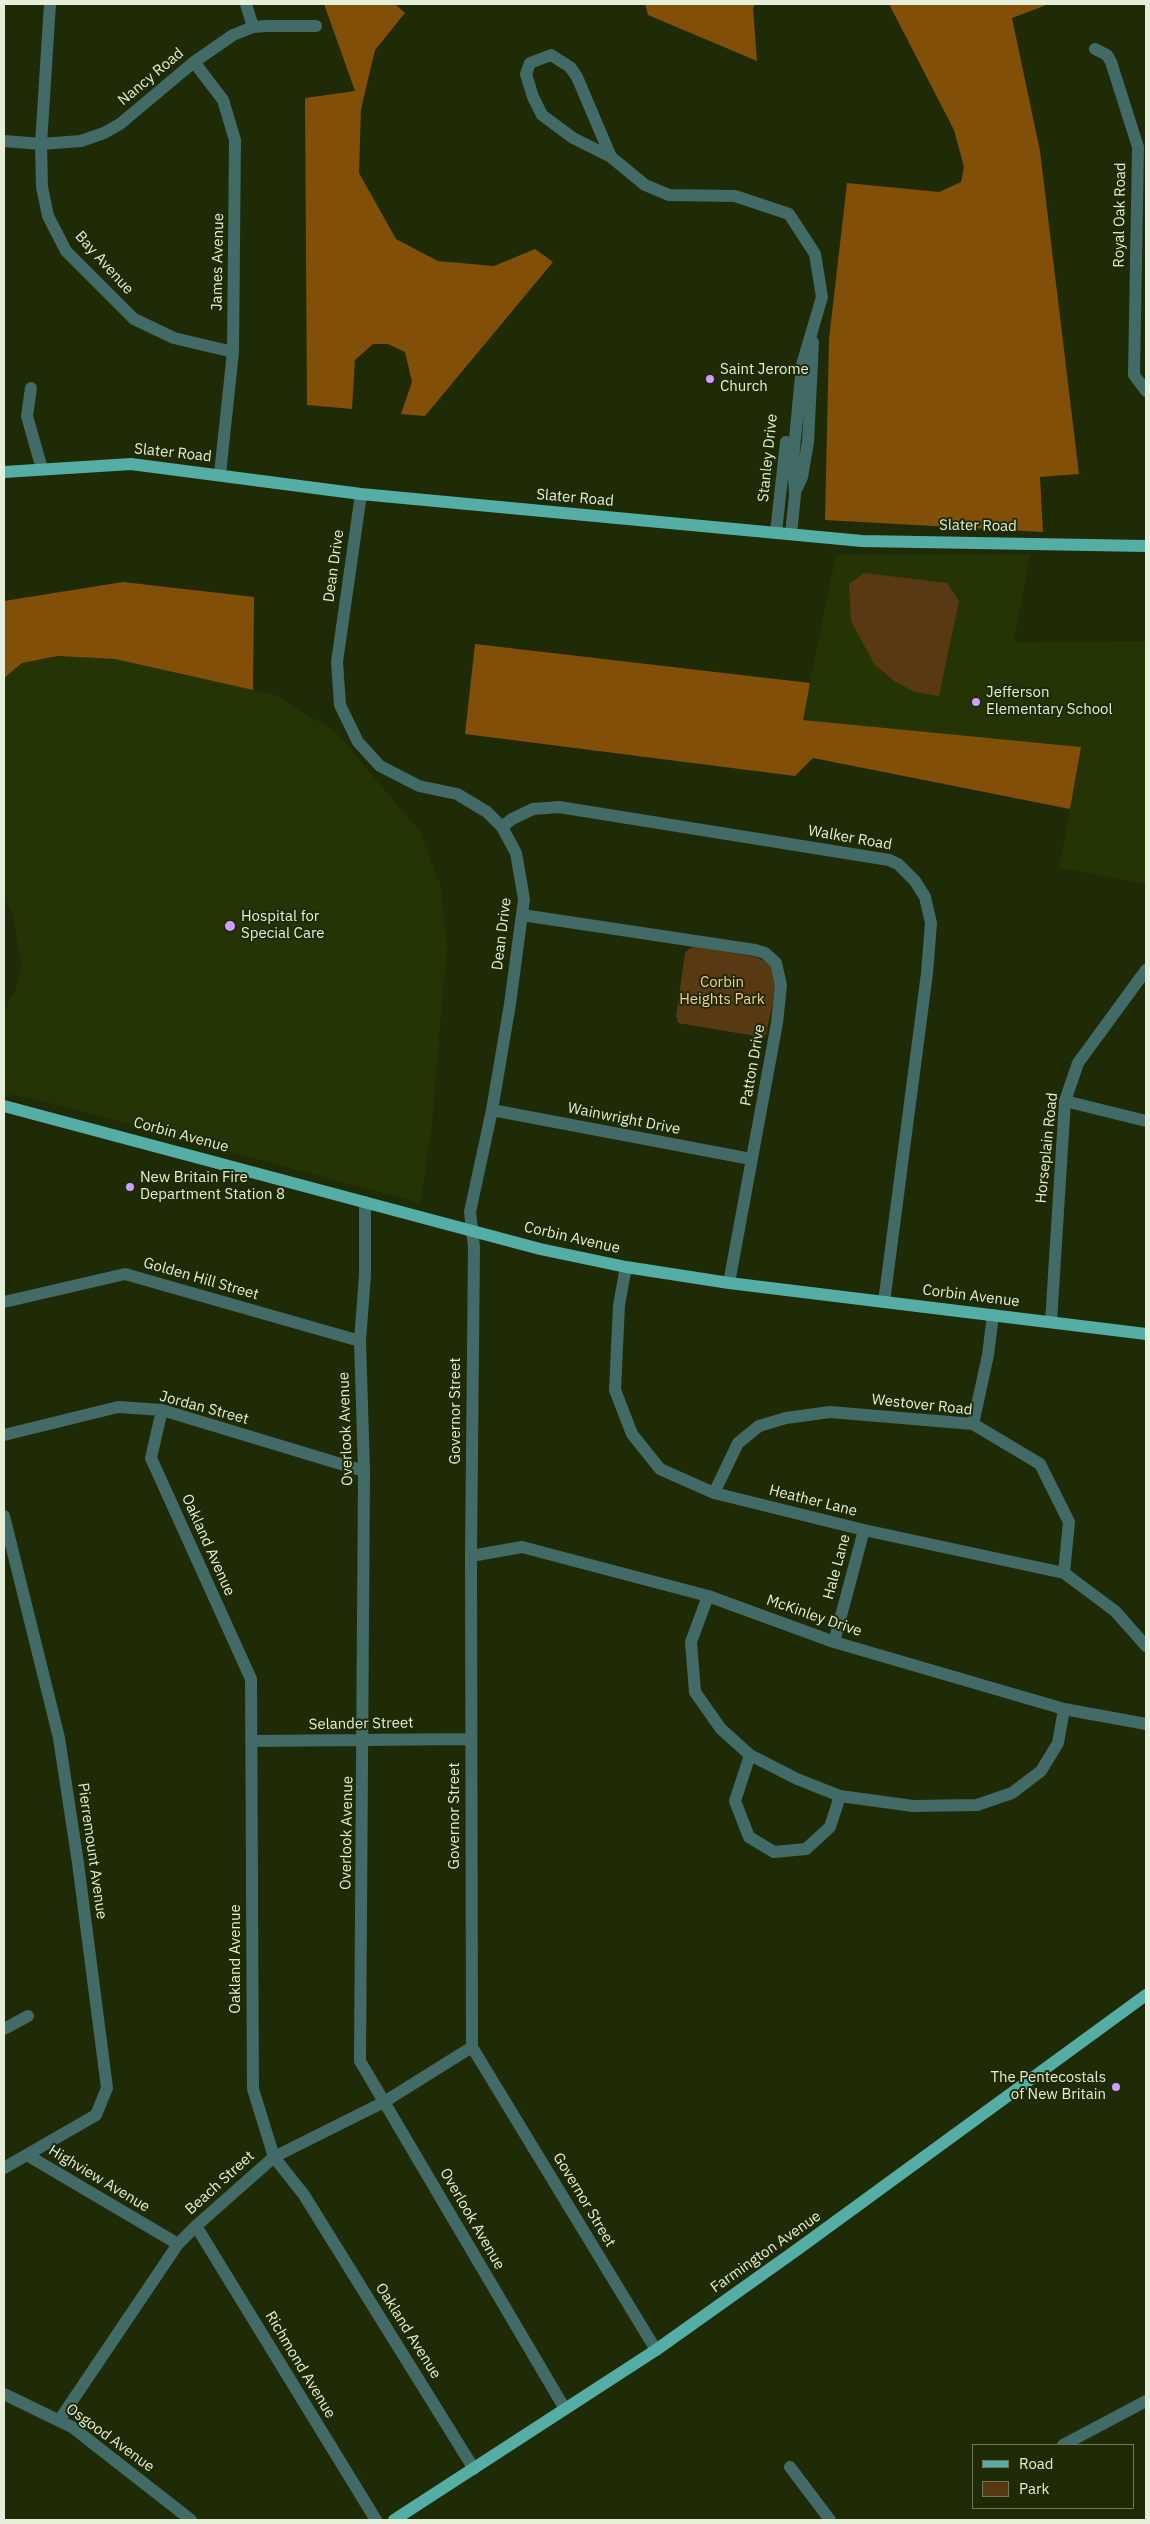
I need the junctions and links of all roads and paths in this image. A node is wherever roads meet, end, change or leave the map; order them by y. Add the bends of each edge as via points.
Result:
1 (50, 4) edge
2 (246, 4) edge
3 (316, 26) dead end
4 (253, 28) junction
5 (1095, 49) dead end
6 (194, 62) junction
7 (4, 141) edge
8 (41, 144) junction
9 (611, 157) junction
10 (1141, 277) edge
11 (813, 332) junction
12 (233, 352) junction
13 (31, 388) dead end
14 (1146, 391) edge
15 (42, 469) junction
16 (4, 472) edge
17 (220, 474) junction
18 (361, 494) junction
19 (776, 532) junction
20 (792, 534) junction
21 (1146, 546) edge
22 (502, 827) junction
23 (522, 915) junction
24 (1146, 970) edge
25 (1065, 1100) junction
26 (4, 1106) edge
27 (492, 1110) junction
28 (1146, 1121) edge
29 (751, 1160) junction
30 (365, 1202) junction
31 (472, 1231) junction
32 (626, 1267) junction
33 (729, 1283) junction
34 (4, 1302) edge
35 (884, 1302) junction
36 (993, 1315) junction
37 (1051, 1322) junction
38 (1146, 1334) edge
39 (360, 1341) junction
40 (162, 1410) junction
41 (973, 1424) junction
42 (4, 1435) edge
43 (364, 1472) junction
44 (714, 1493) junction
45 (4, 1516) edge
46 (864, 1530) junction
47 (471, 1556) junction
48 (1064, 1573) junction
49 (708, 1596) junction
50 (834, 1642) junction
51 (1146, 1646) edge
52 (1064, 1709) junction
53 (1146, 1724) edge
54 (471, 1739) junction
55 (364, 1740) junction
56 (251, 1741) junction
57 (750, 1755) junction
58 (840, 1796) junction
59 (1146, 1996) edge
60 (28, 2016) dead end
61 (4, 2029) edge
62 (472, 2046) junction
63 (384, 2102) junction
64 (27, 2155) junction
65 (274, 2157) junction
66 (4, 2168) edge
67 (196, 2226) junction
68 (178, 2244) junction
69 (656, 2350) junction
70 (4, 2394) edge
71 (1146, 2401) edge
72 (565, 2409) junction
73 (60, 2420) junction
74 (1065, 2444) edge
75 (790, 2467) dead end
76 (474, 2469) junction
77 (191, 2520) edge
78 (376, 2520) edge
79 (394, 2520) edge
80 (830, 2520) edge

1 - 8 street, Bay Avenue
2 - 4 street
3 - 4 street, Nancy Road
4 - 6 street, Nancy Road via 221,42
5 - 10 street, Royal Oak Road via 1107,55 1111,62 1138,147
6 - 8 street, Nancy Road via 120,124 104,133 81,141
6 - 12 street, James Avenue via 222,100 235,140
7 - 8 street, Nancy Road
8 - 12 street, Bay Avenue via 42,187 48,216 66,251 134,319 174,338
9 - 9 street, Stanley Drive via 570,67 551,56 530,63 526,74 542,115 573,138
9 - 11 street, Stanley Drive via 645,185 669,195 735,196 789,214 815,254 822,297
10 - 14 street, Royal Oak Road via 1134,375
11 - 19 street, Stanley Drive via 793,373
11 - 20 street, Stanley Drive via 802,365 793,460
12 - 17 street, James Avenue
13 - 15 street via 27,416
15 - 16 main road, Slater Road
15 - 17 main road, Slater Road via 131,464
17 - 18 main road, Slater Road
18 - 19 main road, Slater Road
18 - 22 street, Dean Drive via 337,662 340,705 358,742 380,766 419,786 466,798
19 - 20 main road, Slater Road
20 - 21 main road, Slater Road via 862,541
22 - 23 street, Dean Drive via 513,844 521,869
22 - 35 street, Walker Road via 533,809 559,807 889,860 903,868 915,881 924,897 930,923 927,973
23 - 27 street, Dean Drive
23 - 29 street, Patton Drive via 755,950 771,957 779,973 780,1000
24 - 25 street, Horseplain Road via 1078,1063
25 - 28 street
25 - 37 street, Horseplain Road
26 - 30 main road, Corbin Avenue
27 - 29 street, Wainwright Drive
27 - 31 street, Dean Drive via 470,1212
29 - 33 street, Patton Drive
30 - 31 main road, Corbin Avenue
30 - 39 street, Overlook Avenue via 365,1275
31 - 32 main road, Corbin Avenue
31 - 47 street, Governor Street
32 - 33 main road, Corbin Avenue
32 - 44 street, Heather Lane via 619,1306 615,1390 632,1434 660,1469
33 - 35 main road, Corbin Avenue
34 - 39 street, Golden Hill Street via 125,1274
35 - 36 main road, Corbin Avenue
36 - 37 main road, Corbin Avenue
36 - 41 street
37 - 38 main road, Corbin Avenue
39 - 43 street, Overlook Avenue
40 - 42 street, Jordan Street via 118,1407
40 - 43 street, Jordan Street
40 - 56 street, Oakland Avenue via 151,1458 251,1679
41 - 44 street, Westover Road via 830,1412 786,1418 759,1426 738,1443
41 - 48 street, Westover Road via 1040,1464 1069,1522
43 - 55 street, Overlook Avenue
44 - 46 street, Heather Lane
45 - 64 street, Pierremount Avenue via 59,1738 107,2088 96,2115
46 - 48 street, Heather Lane
46 - 50 street, Hale Lane
47 - 49 street, McKinley Drive via 522,1547
47 - 54 street, Governor Street
48 - 51 street, Heather Lane via 1115,1611
49 - 50 street, McKinley Drive
49 - 57 street via 691,1642 695,1692 721,1729
50 - 52 street, McKinley Drive
52 - 53 street, McKinley Drive
52 - 58 street via 1058,1743 1041,1771 1012,1793 977,1804 913,1806
54 - 55 street, Selander Street
54 - 62 street, Governor Street
55 - 56 street, Selander Street
55 - 63 street, Overlook Avenue via 360,2060
56 - 65 street, Oakland Avenue via 253,2089
57 - 58 street
57 - 58 street via 735,1802 749,1837 774,1852 806,1849 830,1827
59 - 69 main road, Farmington Avenue
60 - 61 street
62 - 63 street, Beach Street
62 - 69 street, Governor Street
63 - 65 street, Beach Street
63 - 72 street, Overlook Avenue
64 - 66 street, Highview Avenue
64 - 68 street, Highview Avenue
65 - 67 street, Beach Street
65 - 76 street, Oakland Avenue via 304,2195
67 - 68 street, Beach Street
67 - 78 street, Richmond Avenue
68 - 73 street, Beach Street
69 - 72 main road, Farmington Avenue
70 - 73 street, Osgood Avenue
71 - 74 street
72 - 76 main road, Farmington Avenue
73 - 77 street, Osgood Avenue via 93,2442
75 - 80 street
76 - 79 main road, Farmington Avenue

